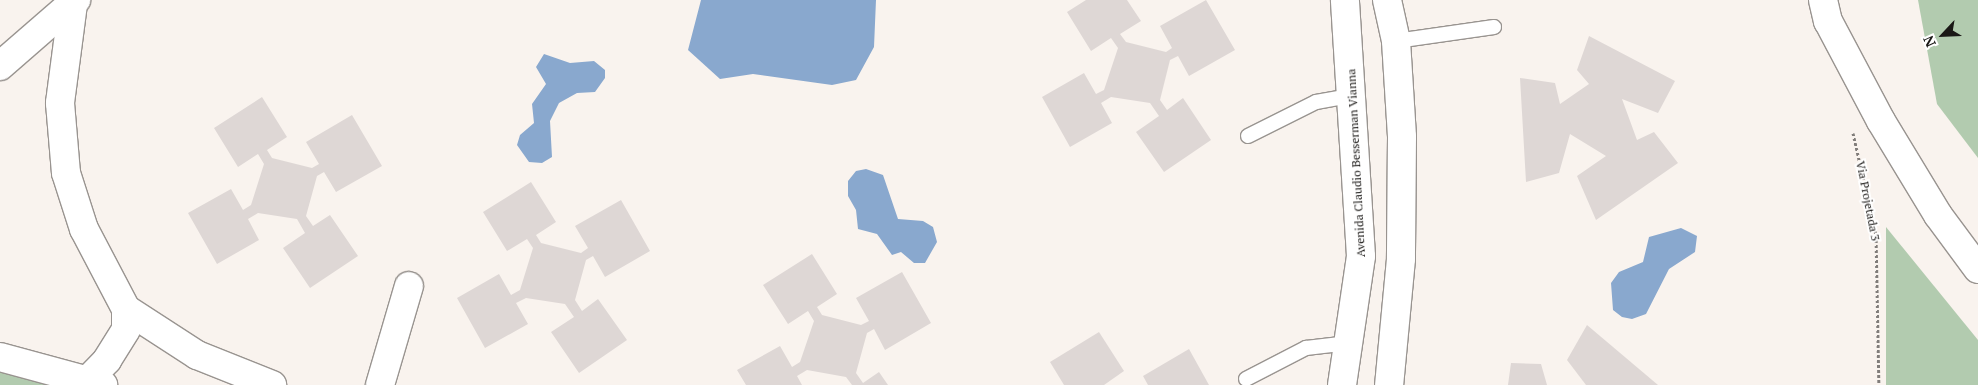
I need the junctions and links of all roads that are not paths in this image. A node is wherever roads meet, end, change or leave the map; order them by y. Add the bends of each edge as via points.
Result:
1 (1345, 0) edge
2 (1387, 0) edge
3 (1822, 0) edge
4 (75, 2) edge
5 (1494, 27) dead end
6 (1396, 41) junction
7 (0, 66) edge
8 (1354, 95) junction
9 (1248, 136) dead end
10 (1361, 256) junction
11 (1401, 259) junction
12 (1978, 270) edge
13 (409, 286) dead end
14 (126, 309) junction
15 (1349, 342) junction
16 (0, 357) edge
17 (1246, 379) dead end
18 (95, 383) edge
19 (272, 385) edge
20 (380, 385) edge
21 (1342, 385) edge
22 (1389, 385) edge

1 - 8 street, Avenida Claudio Besserman Vianna
2 - 6 street
3 - 12 street via 1828,21 1881,121 1938,215
4 - 7 street
4 - 14 street via 60,103 66,173 84,229
5 - 6 lane
6 - 11 street
8 - 9 lane via 1316,102
8 - 10 street, Avenida Claudio Besserman Vianna
10 - 11 street
10 - 15 street, Avenida Claudio Besserman Vianna
11 - 22 street
13 - 20 street
14 - 18 street via 126,329
14 - 19 street via 196,355
15 - 17 lane via 1306,348
15 - 21 street, Avenida Claudio Besserman Vianna
16 - 18 street

